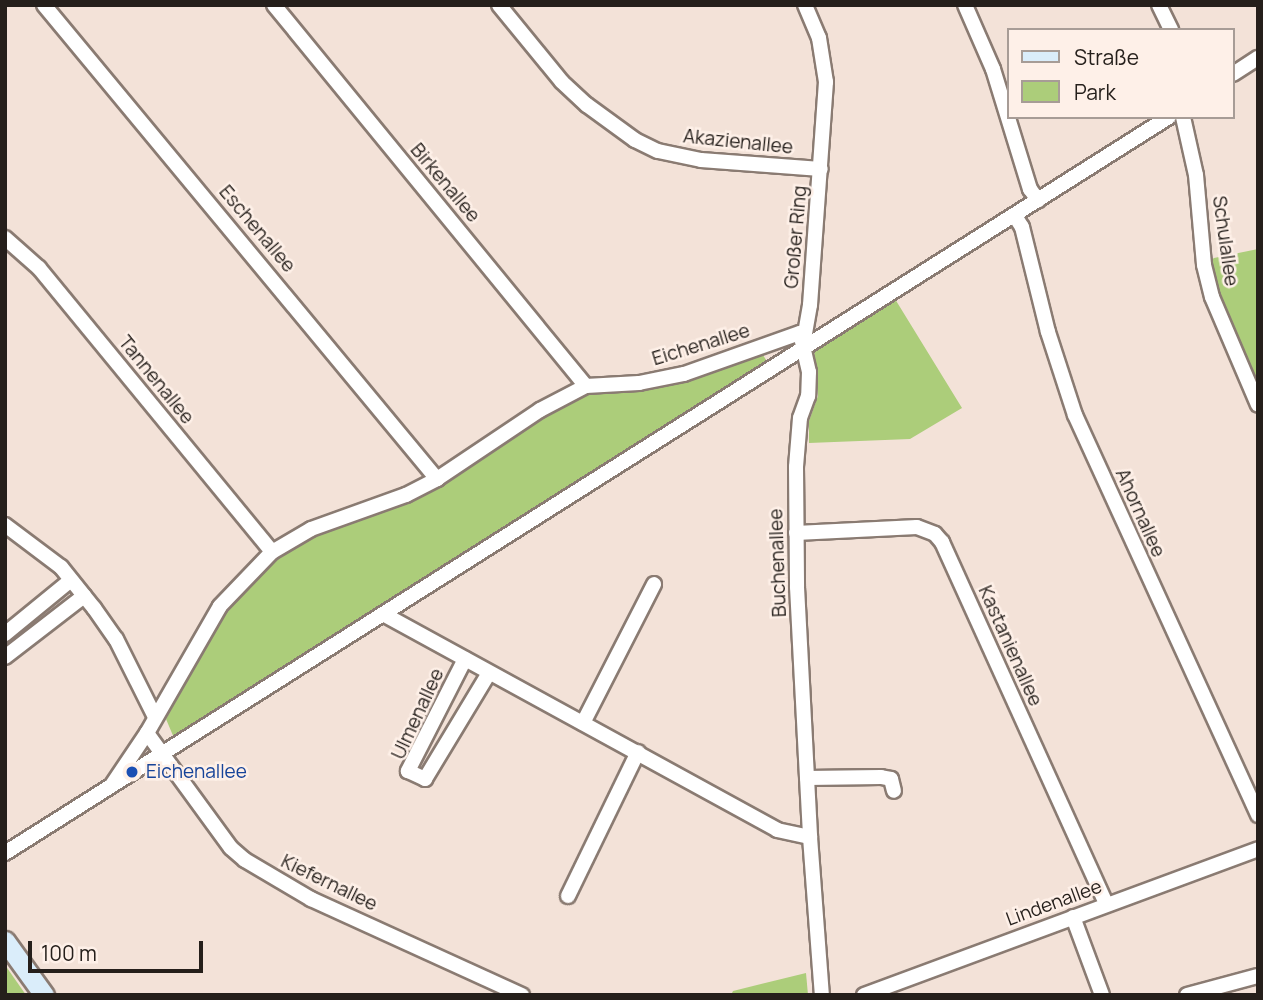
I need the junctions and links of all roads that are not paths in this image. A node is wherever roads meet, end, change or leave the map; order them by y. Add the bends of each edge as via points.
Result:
1 (44, 5) edge
2 (274, 5) edge
3 (499, 5) edge
4 (804, 5) edge
5 (965, 5) edge
6 (1159, 5) edge
7 (1170, 28) edge
8 (1258, 58) edge
9 (1235, 73) edge
10 (1007, 116) edge
11 (1008, 119) edge
12 (1166, 119) edge
13 (1183, 119) edge
14 (821, 169) junction
15 (1038, 200) junction
16 (1015, 216) junction
17 (5, 238) edge
18 (802, 350) junction
19 (586, 386) junction
20 (1258, 405) edge
21 (437, 479) junction
22 (5, 525) edge
23 (796, 533) junction
24 (272, 552) junction
25 (71, 580) junction
26 (654, 584) dead end
27 (84, 597) junction
28 (385, 615) junction
29 (5, 634) edge
30 (5, 657) edge
31 (465, 659) junction
32 (489, 673) junction
33 (155, 718) junction
34 (583, 723) junction
35 (147, 733) junction
36 (163, 752) junction
37 (638, 752) junction
38 (807, 778) junction
39 (112, 785) junction
40 (894, 791) dead end
41 (1258, 816) edge
42 (810, 836) junction
43 (1258, 849) edge
44 (5, 852) edge
45 (568, 896) dead end
46 (1106, 904) junction
47 (1073, 917) junction
48 (5, 941) edge
49 (1258, 976) edge
50 (44, 995) edge
51 (522, 995) edge
52 (821, 995) edge
53 (864, 995) edge
54 (1102, 995) edge
55 (1187, 995) edge

1 - 21 street, Eschenallee
2 - 19 street, Birkenallee
3 - 14 street, Akazienallee via 562,82 635,140 659,151 702,160
4 - 14 street, Großer Ring via 825,62
5 - 10 street
6 - 7 street
8 - 9 street
11 - 15 street via 1030,189
12 - 15 street, Eichenallee
13 - 20 street, Schulallee via 1196,175 1204,265 1212,297
14 - 18 street, Großer Ring
15 - 16 street, Eichenallee
16 - 18 street, Eichenallee
16 - 41 street, Ahornallee via 1022,227 1075,415
17 - 24 street, Tannenallee via 39,268
18 - 19 street, Eichenallee via 800,333 684,374
18 - 23 street, Buchenallee via 809,372 797,441
18 - 28 street, Eichenallee
19 - 21 street, Eichenallee via 540,410
21 - 24 street, Eichenallee via 311,529
22 - 25 street via 50,557
23 - 38 street, Buchenallee
23 - 46 street, Kastanienallee via 918,527 942,542
24 - 33 street, Eichenallee via 220,606
25 - 27 street
25 - 29 street
26 - 34 street
27 - 30 street
27 - 33 street via 116,639
28 - 31 street, Ulmenallee
28 - 36 street, Eichenallee
31 - 32 street, Ulmenallee
31 - 32 street, Ulmenallee via 408,771 425,779
32 - 34 street, Ulmenallee
33 - 35 street, Eichenallee
34 - 37 street, Ulmenallee
35 - 36 street
35 - 39 street, Eichenallee
36 - 39 street, Eichenallee
36 - 51 street, Kiefernallee via 231,848 259,870 311,899
37 - 42 street, Ulmenallee via 777,830
37 - 45 street
38 - 40 street via 881,777 891,779
38 - 42 street, Buchenallee
39 - 44 street, Eichenallee
42 - 52 street, Buchenallee
43 - 46 street, Lindenallee
46 - 47 street, Lindenallee
47 - 53 street, Lindenallee
47 - 54 street
48 - 50 main road
49 - 55 street

